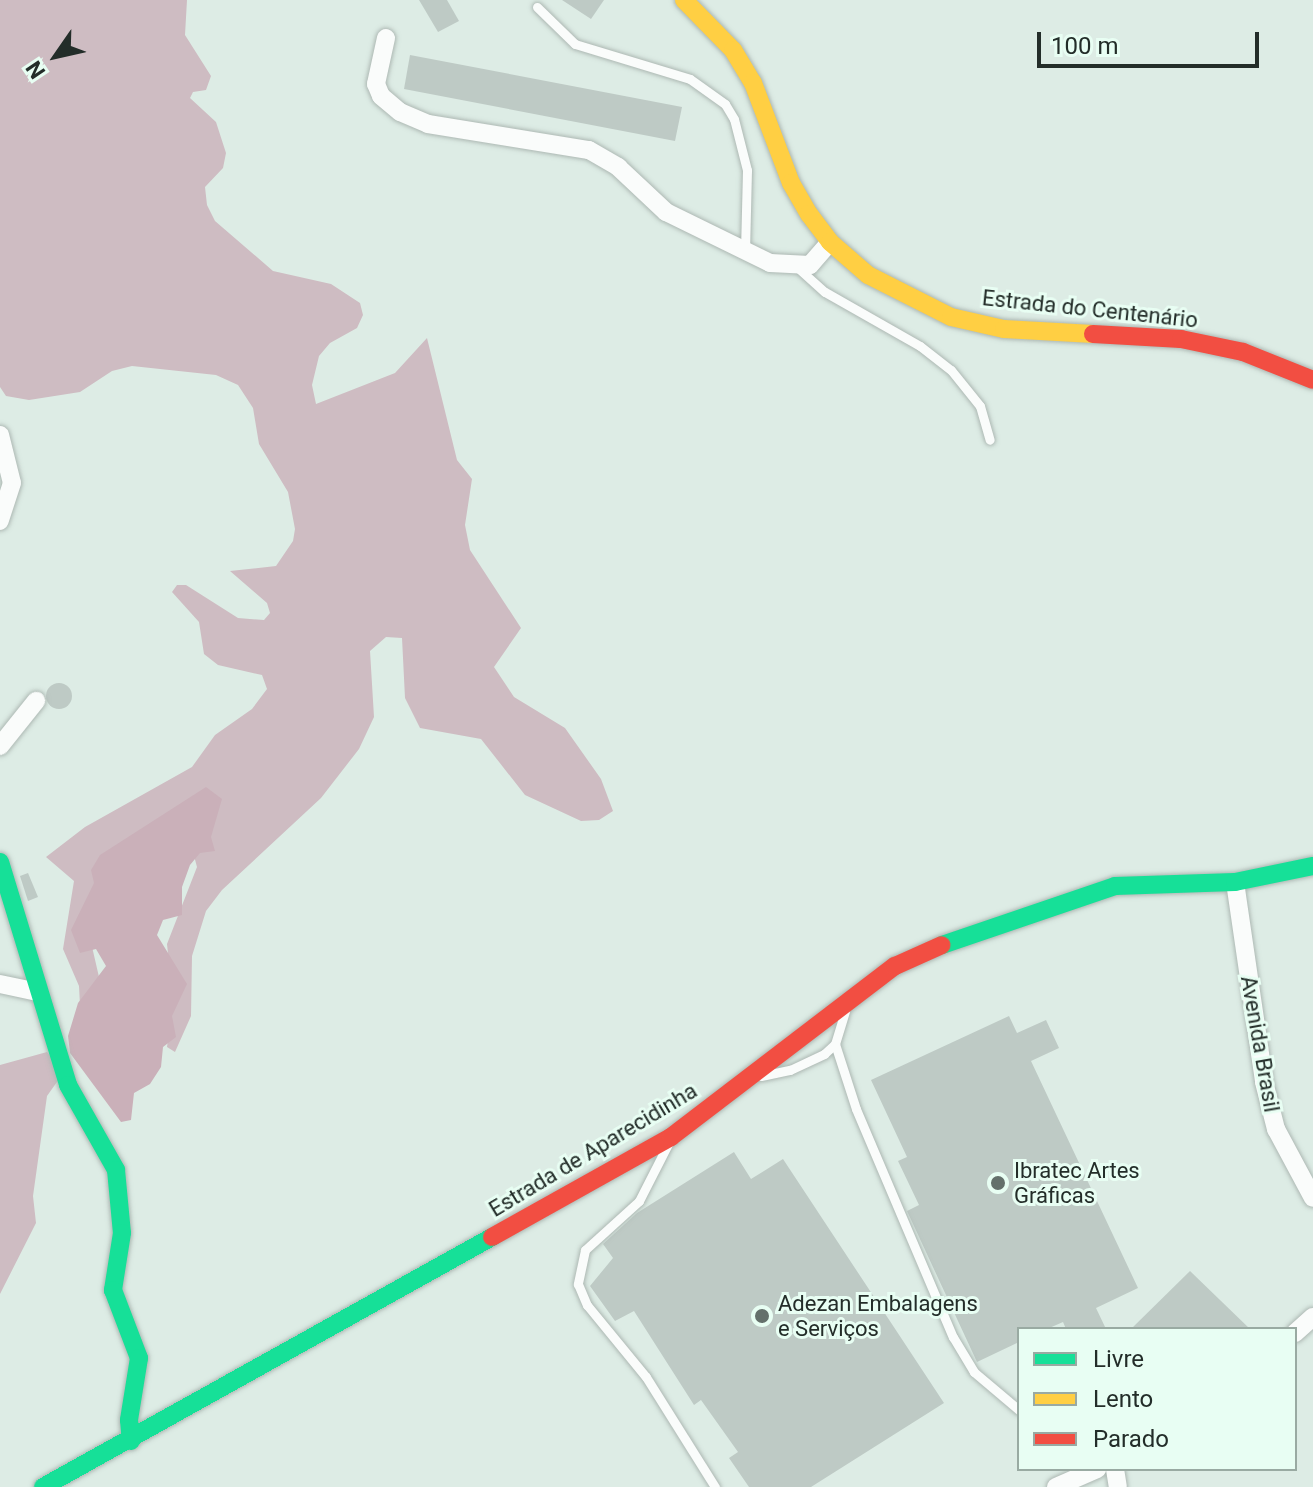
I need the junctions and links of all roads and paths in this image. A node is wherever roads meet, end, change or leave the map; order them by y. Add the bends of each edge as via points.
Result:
1 (684, 0) edge
2 (537, 7) dead end
3 (386, 38) dead end
4 (830, 242) junction
5 (745, 250) junction
6 (798, 268) junction
7 (1313, 380) edge
8 (0, 435) edge
9 (990, 440) dead end
10 (0, 521) edge
11 (36, 701) dead end
12 (0, 746) edge
13 (0, 862) edge
14 (1313, 866) edge
15 (1235, 882) junction
16 (0, 984) edge
17 (37, 992) junction
18 (848, 1000) junction
19 (835, 1044) junction
20 (750, 1077) junction
21 (671, 1137) junction
22 (1313, 1198) edge
23 (1313, 1317) edge
24 (1297, 1331) edge
25 (1017, 1408) edge
26 (131, 1441) junction
27 (1092, 1471) edge
28 (43, 1487) edge
29 (715, 1487) edge
30 (1056, 1487) edge

1 - 4 street, Estrada do Centenário via 740,61 766,112 791,183
2 - 5 lane via 575,44 690,79 725,104 747,170
3 - 5 street via 376,84 381,96 400,112 428,124 589,150 618,167 666,212
4 - 6 street via 822,257
4 - 7 street, Estrada do Centenário via 868,275 951,317 1004,329 1181,339 1243,352
5 - 6 street via 770,263
6 - 9 lane via 825,292 920,346 951,370 980,406
8 - 10 street via 12,483
11 - 12 street
13 - 17 street
14 - 15 street, Estrada de Aparecidinha
15 - 18 street, Estrada de Aparecidinha via 1150,882 1065,899 895,966
15 - 22 street, Avenida Brasil via 1264,1082 1276,1129
16 - 17 street
17 - 26 street via 68,1085 116,1170 122,1233 113,1290 139,1358 129,1420
18 - 19 lane
18 - 20 street, Estrada de Aparecidinha
19 - 20 lane via 790,1070
19 - 25 lane via 856,1109 953,1337 974,1372
20 - 21 street, Estrada de Aparecidinha
21 - 26 street, Estrada de Aparecidinha
21 - 29 lane via 639,1201 585,1250 578,1284 587,1305 646,1377
23 - 24 street
26 - 28 street, Estrada de Aparecidinha
27 - 30 street

